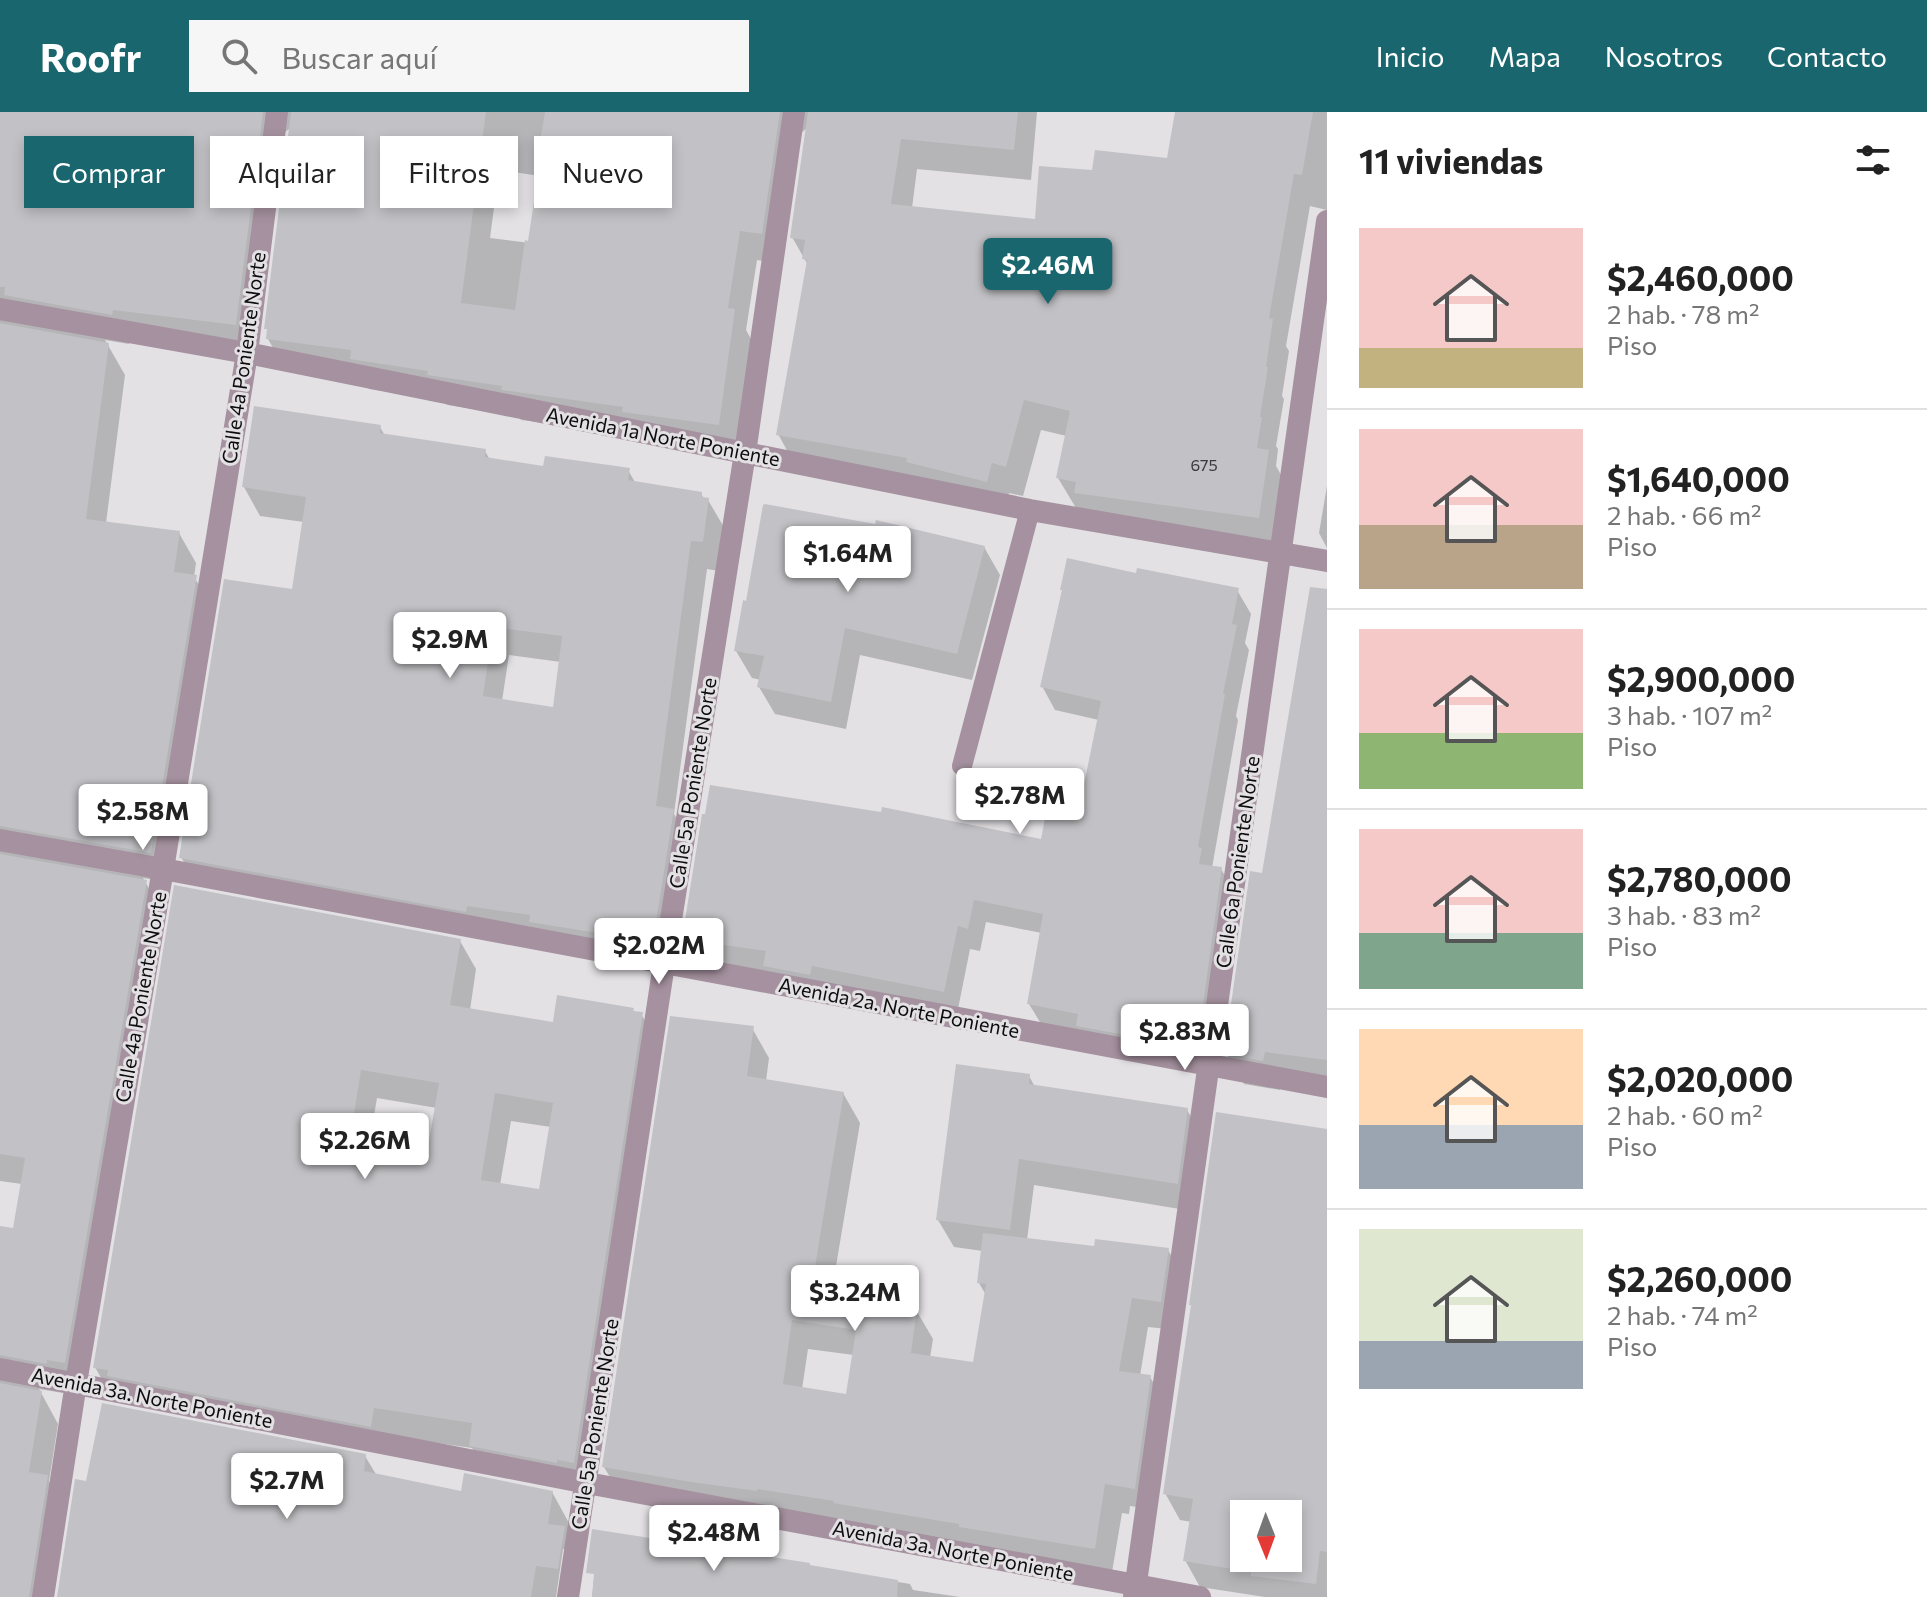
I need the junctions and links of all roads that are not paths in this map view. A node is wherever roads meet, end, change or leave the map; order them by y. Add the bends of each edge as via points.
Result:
1 (277, 112) edge
2 (794, 112) edge
3 (1327, 221) edge
4 (0, 309) edge
5 (247, 353) junction
6 (745, 453) junction
7 (1030, 510) junction
8 (1281, 554) junction
9 (1327, 561) edge
10 (962, 766) dead end
11 (0, 840) edge
12 (163, 869) junction
13 (664, 964) junction
14 (1209, 1065) junction
15 (1327, 1087) edge
16 (0, 1369) edge
17 (76, 1383) junction
18 (587, 1483) junction
19 (1134, 1591) edge
20 (43, 1597) edge
21 (568, 1597) edge
22 (1200, 1597) edge

1 - 5 street, Calle 4a Poniente Norte
2 - 6 street, Calle 5a Poniente Norte
3 - 8 street, Calle 6a Poniente Norte
4 - 5 street, Avenida 1a Norte Poniente
5 - 6 street, Avenida 1a Norte Poniente
5 - 12 street, Calle 4a Poniente Norte
6 - 7 street, Avenida 1a Norte Poniente
6 - 13 street, Calle 5a Poniente Norte
7 - 8 street, Avenida 1a Norte Poniente
7 - 10 lane
8 - 9 street, Avenida 1a Norte Poniente
8 - 14 street, Calle 6a Poniente Norte
11 - 12 street, Avenida 2a. Norte Poniente
12 - 13 street, Avenida 2a. Norte Poniente
12 - 17 street, Calle 4a Poniente Norte
13 - 14 street, Avenida 2a. Norte Poniente
13 - 18 street, Calle 5a Poniente Norte
14 - 15 street, Avenida 2a. Norte Poniente
14 - 19 street, Calle 6a Poniente Norte
16 - 17 street, Avenida 3a. Norte Poniente
17 - 18 street, Avenida 3a. Norte Poniente
17 - 20 street, Calle 4a Poniente Norte
18 - 19 street, Avenida 3a. Norte Poniente
18 - 21 street, Calle 5a Poniente Norte
19 - 22 street, Avenida 3a. Norte Poniente

